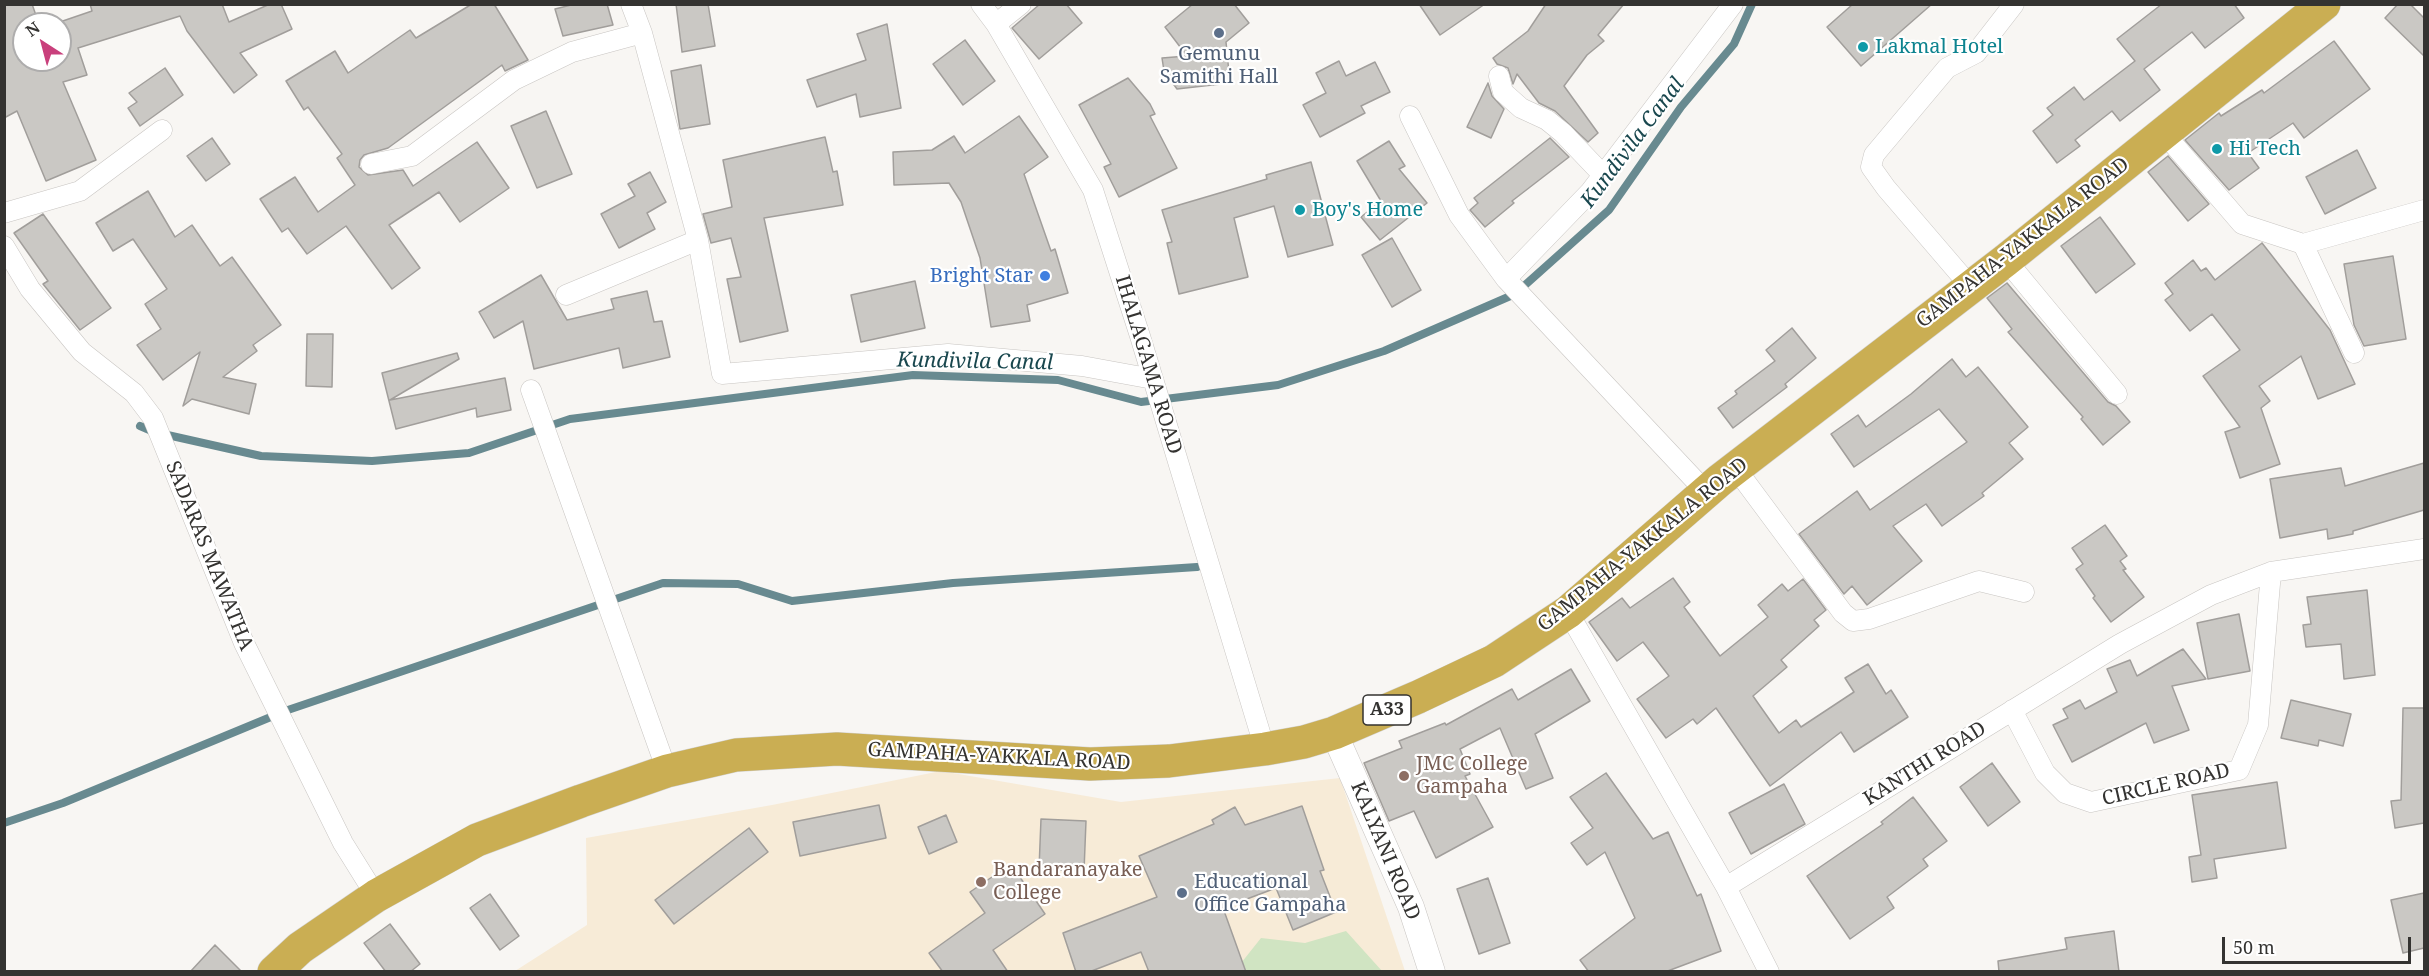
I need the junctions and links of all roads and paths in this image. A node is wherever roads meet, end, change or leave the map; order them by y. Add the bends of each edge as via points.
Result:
1 (631, 4) edge
2 (981, 4) edge
3 (1020, 4) edge
4 (1733, 4) edge
5 (2014, 4) edge
6 (2324, 4) edge
7 (996, 24) junction
8 (642, 33) junction
9 (1499, 76) dead end
10 (1410, 116) dead end
11 (162, 130) dead end
12 (2163, 132) junction
13 (371, 164) dead end
14 (1603, 175) junction
15 (2424, 210) edge
16 (4, 213) edge
17 (698, 240) junction
18 (2303, 244) junction
19 (4, 246) edge
20 (2006, 260) junction
21 (1506, 279) junction
22 (1970, 286) junction
23 (566, 295) dead end
24 (2354, 353) dead end
25 (1153, 379) junction
26 (531, 390) dead end
27 (2117, 394) dead end
28 (1736, 469) junction
29 (1706, 492) junction
30 (2424, 549) edge
31 (2271, 572) junction
32 (2024, 592) dead end
33 (1568, 612) junction
34 (2012, 710) junction
35 (1334, 733) junction
36 (1265, 749) junction
37 (667, 771) junction
38 (1726, 887) junction
39 (376, 896) junction
40 (274, 972) edge
41 (1432, 972) edge
42 (1769, 972) edge

1 - 8 street
2 - 7 street, IHALAGAMA ROAD
3 - 7 street
4 - 14 street
5 - 22 street via 1976,53 1947,68 1874,155 1871,167
6 - 12 highway, GAMPAHA-YAKKALA ROAD / A33
7 - 25 street, IHALAGAMA ROAD via 1093,190
8 - 13 street via 572,52 514,80 412,156
8 - 17 street
9 - 14 street via 1503,92 1521,108 1563,132
10 - 21 street via 1459,215
11 - 16 street via 80,191
12 - 18 street via 2242,224
12 - 20 highway, GAMPAHA-YAKKALA ROAD / A33
14 - 21 street
15 - 18 street
17 - 23 street
17 - 25 street via 722,374 948,354 1082,366
18 - 24 street
19 - 39 street, SADARAS MAWATHA via 30,289 82,352 134,393 153,417 244,644 343,843
20 - 22 highway, GAMPAHA-YAKKALA ROAD / A33
20 - 27 street
21 - 29 street
22 - 28 highway, GAMPAHA-YAKKALA ROAD / A33
25 - 36 street, IHALAGAMA ROAD
26 - 37 street
28 - 29 highway, GAMPAHA-YAKKALA ROAD / A33
28 - 32 street via 1852,621 1869,619 1979,581
29 - 33 highway, GAMPAHA-YAKKALA ROAD / A33
30 - 31 street, KANTHI ROAD
31 - 34 street, KANTHI ROAD via 2211,595
31 - 34 street, CIRCLE ROAD via 2258,725 2239,770 2091,802 2065,793 2045,773
33 - 35 highway, GAMPAHA-YAKKALA ROAD / A33 via 1494,661
33 - 38 street
34 - 38 street, KANTHI ROAD
35 - 36 highway, GAMPAHA-YAKKALA ROAD / A33
35 - 41 street, KALYANI ROAD via 1411,907
36 - 37 highway, GAMPAHA-YAKKALA ROAD / A33 via 1099,765 837,749 736,755
37 - 39 highway, GAMPAHA-YAKKALA ROAD / A33 via 477,840
38 - 42 street
39 - 40 highway, GAMPAHA-YAKKALA ROAD / A33 via 300,948

